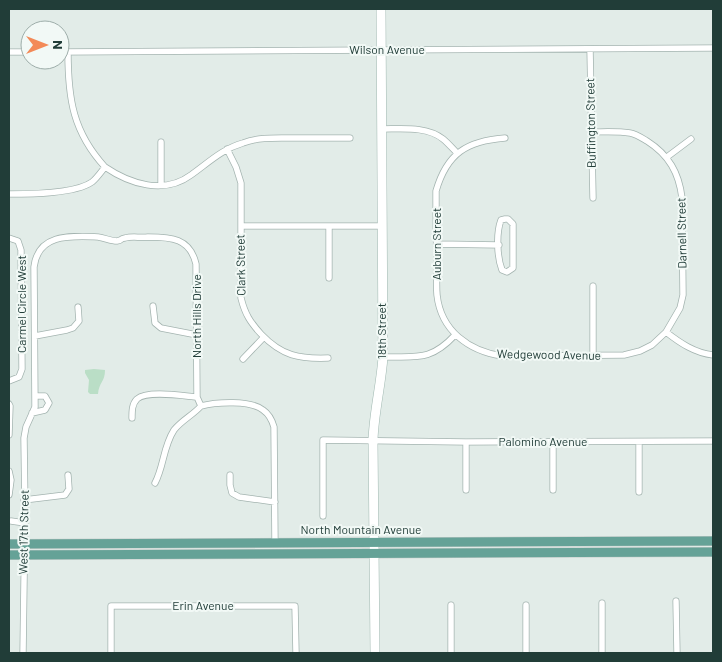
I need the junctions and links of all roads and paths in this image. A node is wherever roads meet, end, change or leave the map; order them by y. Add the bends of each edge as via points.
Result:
1 (381, 9) edge
2 (713, 48) edge
3 (590, 49) junction
4 (382, 50) junction
5 (70, 52) edge
6 (68, 70) edge
7 (382, 129) junction
8 (591, 132) junction
9 (350, 138) dead end
10 (505, 138) dead end
11 (691, 139) dead end
12 (161, 142) dead end
13 (227, 149) junction
14 (457, 153) junction
15 (667, 157) junction
16 (105, 167) junction
17 (161, 185) junction
18 (9, 194) edge
19 (593, 198) dead end
20 (241, 226) junction
21 (329, 226) junction
22 (381, 226) junction
23 (9, 238) edge
24 (436, 244) junction
25 (499, 244) junction
26 (329, 278) dead end
27 (593, 286) dead end
28 (153, 306) dead end
29 (78, 307) dead end
30 (666, 332) junction
31 (197, 334) junction
32 (35, 336) junction
33 (456, 336) junction
34 (264, 337) junction
35 (593, 355) junction
36 (713, 355) edge
37 (383, 357) junction
38 (328, 358) dead end
39 (243, 359) dead end
40 (35, 372) joint
41 (9, 381) edge
42 (35, 396) junction
43 (198, 397) junction
44 (9, 404) edge
45 (201, 406) junction
46 (32, 413) junction
47 (132, 418) dead end
48 (9, 435) edge
49 (373, 440) junction
50 (713, 441) edge
51 (466, 442) junction
52 (553, 442) junction
53 (639, 442) junction
54 (9, 471) edge
55 (68, 474) dead end
56 (230, 475) dead end
57 (155, 483) dead end
58 (466, 490) dead end
59 (553, 490) dead end
60 (639, 492) dead end
61 (9, 495) edge
62 (24, 500) junction
63 (275, 502) junction
64 (323, 516) dead end
65 (9, 520) edge
66 (25, 522) junction
67 (713, 542) edge
68 (275, 543) junction
69 (372, 543) junction
70 (9, 544) edge
71 (24, 544) junction
72 (713, 552) edge
73 (372, 554) junction
74 (9, 555) edge
75 (24, 555) junction
76 (676, 601) dead end
77 (602, 603) dead end
78 (451, 604) dead end
79 (526, 605) dead end
80 (23, 653) edge
81 (111, 653) edge
82 (296, 653) edge
83 (375, 653) edge
84 (451, 653) edge
85 (526, 653) edge
86 (602, 653) edge
87 (677, 653) edge

1 - 4 main road, 18th Street
2 - 3 street, Wilson Avenue
3 - 4 street, Wilson Avenue
3 - 8 street, Buffington Street
4 - 5 street, Wilson Avenue
4 - 7 main road, 18th Street
6 - 16 street via 74,116 85,142
7 - 14 street via 431,132
7 - 22 main road, 18th Street
8 - 15 street, Darnell Street via 631,133 654,145
8 - 19 street, Buffington Street
9 - 13 street via 259,138
10 - 14 street via 485,140
11 - 15 street
12 - 17 street
13 - 17 street via 189,177
13 - 20 street, Clark Street via 241,182
14 - 24 street, Auburn Street via 436,191
15 - 30 street, Darnell Street via 680,183 682,198 683,295 680,308
16 - 17 street via 131,182
16 - 18 street via 92,182 74,188
20 - 21 street
20 - 34 street, Clark Street via 241,298 245,314
21 - 22 street
21 - 26 street
22 - 37 main road, 18th Street
23 - 41 street, Carmel Circle West via 18,241 21,250 22,350 22,369 18,377
24 - 25 street
24 - 33 street, Auburn Street via 439,305 442,316
25 - 25 street via 500,224 508,219 513,224 513,268 510,272 502,270
27 - 35 street
28 - 31 street via 155,323 161,328
29 - 32 street via 80,321 73,328
30 - 35 street, Wedgewood Avenue via 640,351 624,355
30 - 36 street via 696,351
31 - 32 street, North Hills Drive via 196,264 184,244 166,237 114,241 80,238 47,242 37,255 34,267
31 - 43 street, North Hills Drive
32 - 40 street, North Hills Drive
33 - 35 street, Wedgewood Avenue via 476,349 502,356
33 - 37 street via 436,353 426,356
34 - 38 street, Clark Street via 287,354
34 - 39 street
37 - 49 main road, 18th Street
40 - 42 street, West 17th Street
42 - 46 street, West 17th Street
42 - 46 street via 45,396 49,403 45,410
43 - 45 street, North Hills Drive
43 - 47 street via 145,394 136,400
44 - 48 street
45 - 57 street via 170,437
45 - 63 street via 246,404 263,410 269,416 274,427
46 - 62 street, West 17th Street via 24,438
49 - 51 street, Palomino Avenue
49 - 64 street, Palomino Avenue via 322,440
49 - 69 main road, 18th Street
50 - 53 street, Palomino Avenue
51 - 52 street, Palomino Avenue
51 - 58 street
52 - 53 street, Palomino Avenue
52 - 59 street
53 - 60 street
54 - 61 street
55 - 62 street via 69,489 65,495
56 - 63 street via 232,493
62 - 66 street, West 17th Street
63 - 68 street
65 - 66 street
66 - 71 street, West 17th Street
67 - 69 main road, North Mountain Avenue
68 - 69 main road, North Mountain Avenue
68 - 71 main road, North Mountain Avenue
69 - 73 main road, 18th Street
70 - 71 main road, North Mountain Avenue
71 - 75 street, West 17th Street
72 - 73 main road, North Mountain Avenue
73 - 75 main road, North Mountain Avenue
73 - 83 main road, 18th Street
74 - 75 main road, North Mountain Avenue
75 - 80 street, West 17th Street
76 - 87 street
77 - 86 street
78 - 84 street
79 - 85 street
81 - 82 street, Erin Avenue via 111,606 296,606

